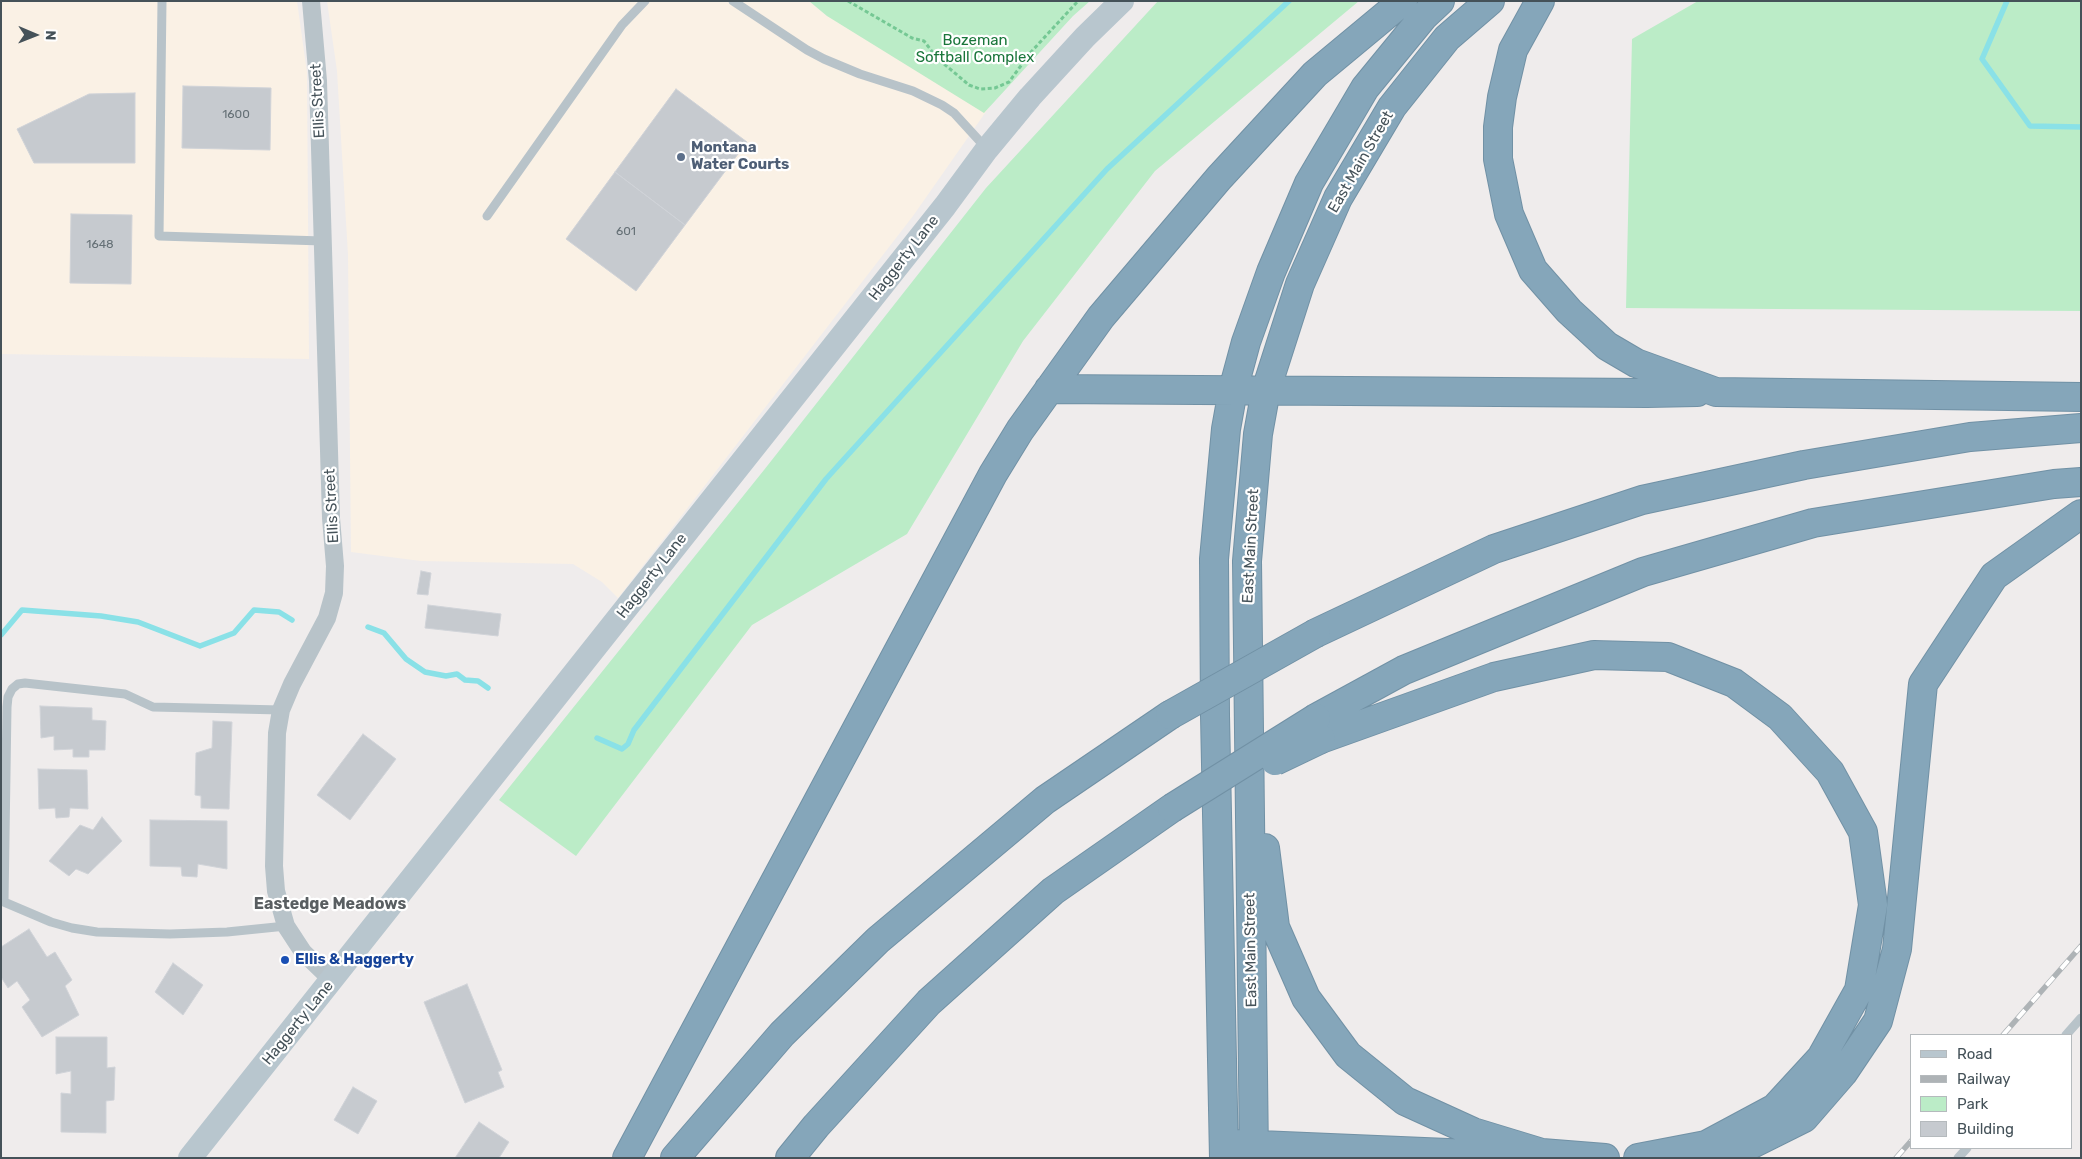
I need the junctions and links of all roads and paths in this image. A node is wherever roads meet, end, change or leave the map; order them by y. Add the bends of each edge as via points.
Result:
1 (162, 1) edge
2 (311, 1) edge
3 (645, 1) edge
4 (732, 1) edge
5 (848, 1) edge
6 (1078, 1) edge
7 (1122, 1) edge
8 (1403, 1) edge
9 (1440, 1) edge
10 (1490, 1) edge
11 (1540, 1) edge
12 (987, 149) junction
13 (487, 216) dead end
14 (324, 241) junction
15 (1049, 388) junction
16 (1233, 390) junction
17 (1266, 390) junction
18 (1716, 392) junction
19 (2081, 397) edge
20 (2081, 428) edge
21 (2081, 482) edge
22 (2081, 514) edge
23 (281, 710) junction
24 (1248, 714) junction
25 (1319, 729) junction
26 (286, 926) junction
27 (332, 980) junction
28 (2081, 1018) edge
29 (2067, 1034) edge
30 (1224, 1151) edge
31 (1254, 1152) edge
32 (190, 1158) edge
33 (627, 1158) edge
34 (675, 1158) edge
35 (790, 1158) edge
36 (1576, 1158) edge
37 (1605, 1158) edge
38 (1638, 1158) edge
39 (1724, 1158) edge

1 - 14 lane via 159,236
2 - 14 street, Ellis Street via 318,82
3 - 13 lane via 622,25
4 - 12 lane via 824,59 913,91 942,105 954,113
5 - 6 path via 912,38 924,41 937,58 969,85 980,90 1009,82 1036,46
7 - 12 street, Haggerty Lane via 1085,37
8 - 15 highway via 1315,74 1219,178 1101,317
9 - 16 highway, East Main Street via 1365,88 1309,183 1271,272
10 - 17 highway, East Main Street via 1447,38 1392,107 1338,198 1300,284
11 - 18 highway via 1513,50 1498,127 1498,159 1509,214 1533,270 1569,311 1608,346 1636,363
12 - 27 street, Haggerty Lane
14 - 23 street, Ellis Street via 334,593 328,618
15 - 16 highway
15 - 33 highway via 993,474
16 - 17 highway
16 - 30 highway, East Main Street via 1226,429 1214,559
17 - 18 highway
17 - 24 highway, East Main Street via 1258,434 1247,561
18 - 19 highway
20 - 34 highway, bridge via 1960,439 1804,465 1642,500 1494,549 1316,633 1170,715 1045,800 878,940 782,1034
21 - 25 highway via 1813,523 1643,572 1404,670
22 - 39 highway via 1994,576 1923,684 1898,949 1878,1021 1843,1073 1804,1118
23 - 26 street, Ellis Street via 277,734 274,866 276,891
23 - 26 lane via 153,707 125,694 18,684 8,697 7,707 4,902 51,922 97,932 170,934
24 - 31 highway, East Main Street
24 - 37 highway via 1275,927 1306,998 1348,1055 1405,1102 1473,1132 1542,1153
25 - 35 highway, bridge via 1172,808 1053,891 929,1002
25 - 38 highway via 1494,677 1594,655 1668,657 1734,683 1780,717 1830,772 1863,832 1873,905 1859,990 1822,1058 1776,1108 1706,1145
26 - 27 street, Ellis Street via 303,952
27 - 32 street, Haggerty Lane
28 - 29 lane
30 - 31 highway
31 - 36 highway

